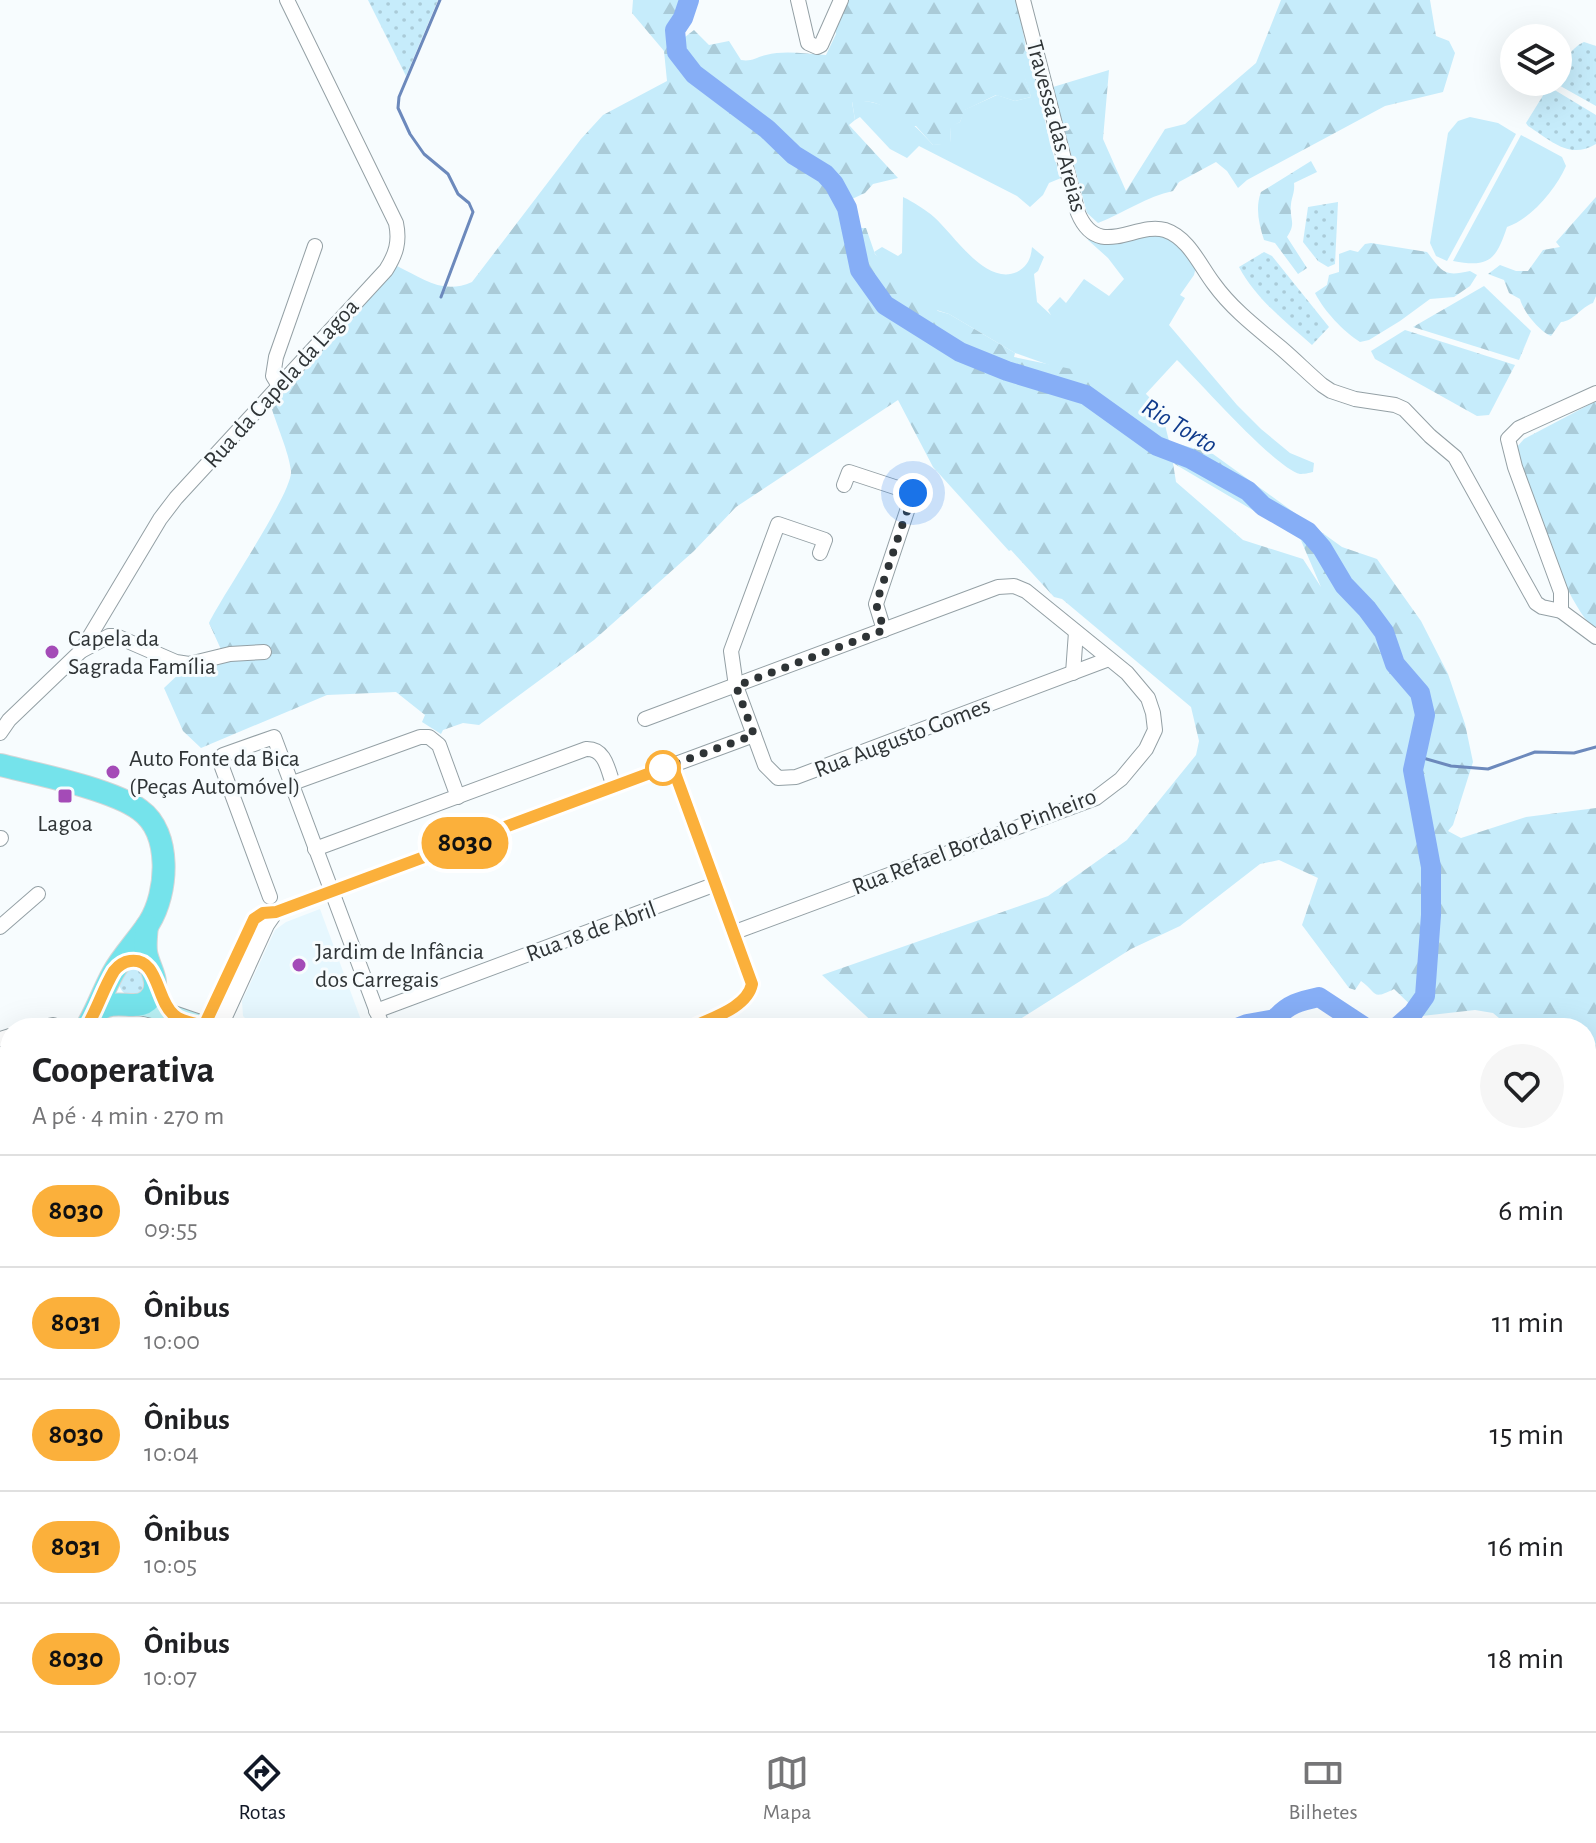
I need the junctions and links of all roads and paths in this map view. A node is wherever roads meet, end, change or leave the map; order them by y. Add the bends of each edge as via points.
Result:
1 (287, 0) edge
2 (798, 0) edge
3 (841, 0) edge
4 (1023, 0) edge
5 (315, 246) dead end
6 (279, 386) junction
7 (1596, 393) edge
8 (844, 485) dead end
9 (820, 553) dead end
10 (1561, 611) junction
11 (884, 630) junction
12 (1076, 632) junction
13 (1596, 637) edge
14 (81, 651) junction
15 (264, 652) dead end
16 (1109, 659) junction
17 (1073, 673) junction
18 (736, 686) junction
19 (645, 719) dead end
20 (0, 733) edge
21 (754, 735) junction
22 (0, 765) edge
23 (672, 765) junction
24 (290, 784) junction
25 (614, 787) junction
26 (458, 797) junction
27 (315, 849) junction
28 (716, 884) junction
29 (331, 892) junction
30 (38, 894) dead end
31 (270, 897) dead end
32 (147, 926) junction
33 (0, 927) edge
34 (735, 932) junction
35 (114, 973) junction
36 (154, 977) junction
37 (131, 1005) junction
38 (376, 1011) junction
39 (174, 1016) junction
40 (92, 1018) edge
41 (93, 1018) edge
42 (181, 1018) edge
43 (217, 1018) edge
44 (379, 1018) edge
45 (711, 1018) edge

1 - 6 street, Rua da Capela da Lagoa via 399,236 386,270
2 - 3 street via 812,47 821,45
4 - 10 street, Travessa das Areias via 1085,227 1112,237 1166,230 1194,254 1236,308 1322,385 1355,399 1404,409 1455,457 1536,603
5 - 6 street via 276,357 273,376
6 - 14 street, Rua da Capela da Lagoa via 160,519
7 - 10 street via 1519,428 1508,439 1561,592
8 - 11 street via 849,472 913,493 876,604
9 - 18 street, Rua Augusto Gomes via 825,540 778,524 731,651
10 - 13 street
11 - 12 street, Rua Refael Bordalo Pinheiro via 998,587 1014,586
11 - 18 street
12 - 16 street, Rua Refael Bordalo Pinheiro
12 - 17 street
14 - 15 street via 116,636 189,664
14 - 20 street, Rua da Capela da Lagoa
16 - 17 street, Rua Augusto Gomes
16 - 34 street, Rua Refael Bordalo Pinheiro via 1148,698 1155,730 1121,779 1096,798
17 - 21 street, Rua Augusto Gomes via 796,777 778,778 765,765
18 - 19 street
18 - 21 street, Rua Augusto Gomes
21 - 23 street
22 - 32 main road via 127,802 150,818 159,837 163,879
23 - 25 street
23 - 28 street
24 - 26 street via 429,737 439,745
24 - 27 street
24 - 31 street via 274,737 219,759
25 - 26 street via 602,754 594,748
25 - 29 street
26 - 27 street
27 - 29 street
28 - 34 street
28 - 38 street, Rua 18 de Abril
29 - 38 street
29 - 43 street via 254,919 252,940
30 - 33 street
32 - 35 main road
32 - 36 main road via 145,949
34 - 45 street via 752,984 750,995
35 - 36 main road via 132,961 146,965
35 - 37 main road via 113,994
35 - 40 main road
36 - 37 main road via 150,998
36 - 39 street
37 - 39 street
37 - 41 main road via 112,1003
38 - 44 street
39 - 42 street

